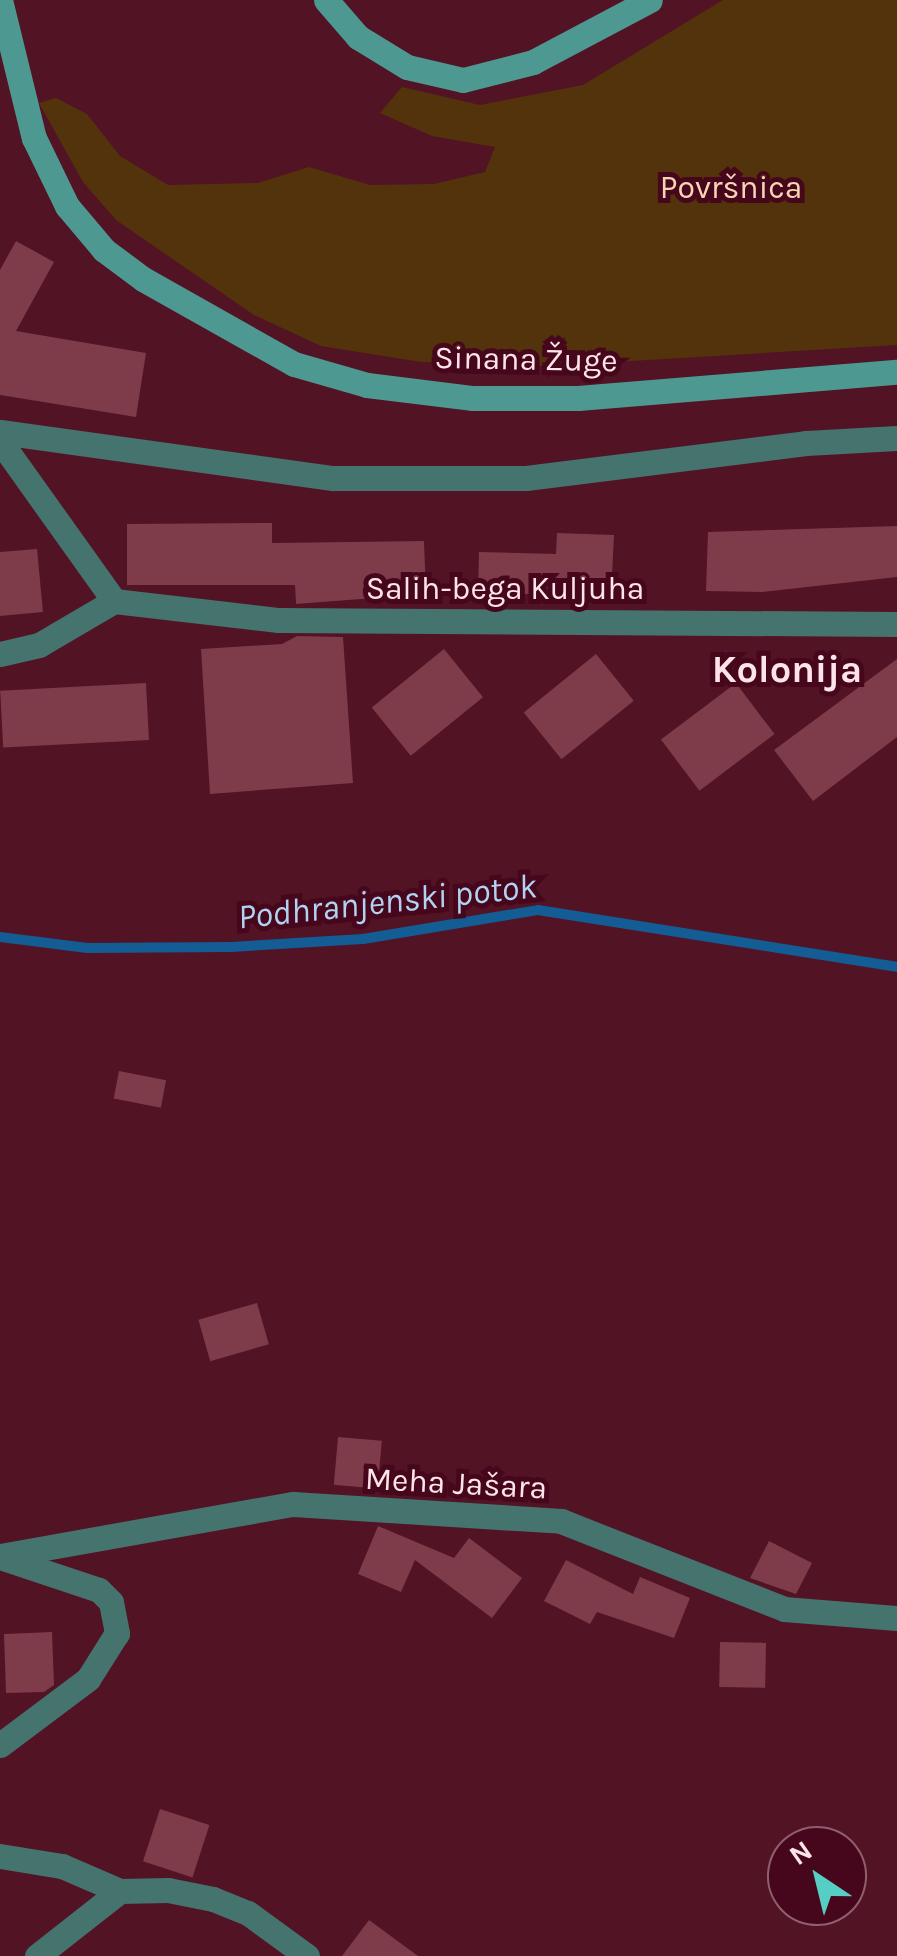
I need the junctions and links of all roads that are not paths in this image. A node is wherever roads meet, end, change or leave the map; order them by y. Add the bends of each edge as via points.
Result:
1 (0, 0) edge
2 (326, 0) edge
3 (650, 0) edge
4 (897, 372) edge
5 (0, 432) edge
6 (897, 438) edge
7 (0, 441) edge
8 (114, 600) junction
9 (897, 624) edge
10 (0, 654) edge
11 (0, 1557) edge
12 (897, 1618) edge
13 (0, 1745) edge
14 (0, 1856) edge
15 (120, 1891) junction
16 (38, 1956) edge
17 (306, 1956) edge

1 - 4 main road, Sinana Žuge via 34,138 67,206 104,250 143,280 294,364 366,384 474,398 578,398
2 - 3 main road via 358,37 406,67 463,80 533,62
5 - 6 street via 333,478 526,478 806,442
7 - 8 street
8 - 9 street, Salih-bega Kuljuha via 279,620
8 - 10 street via 39,645
11 - 12 street, Meha Jašara via 293,1504 561,1521 784,1610
11 - 13 street via 99,1590 111,1602 117,1633 88,1679
14 - 15 street via 62,1866
15 - 16 street
15 - 17 street via 168,1890 213,1899 248,1912

